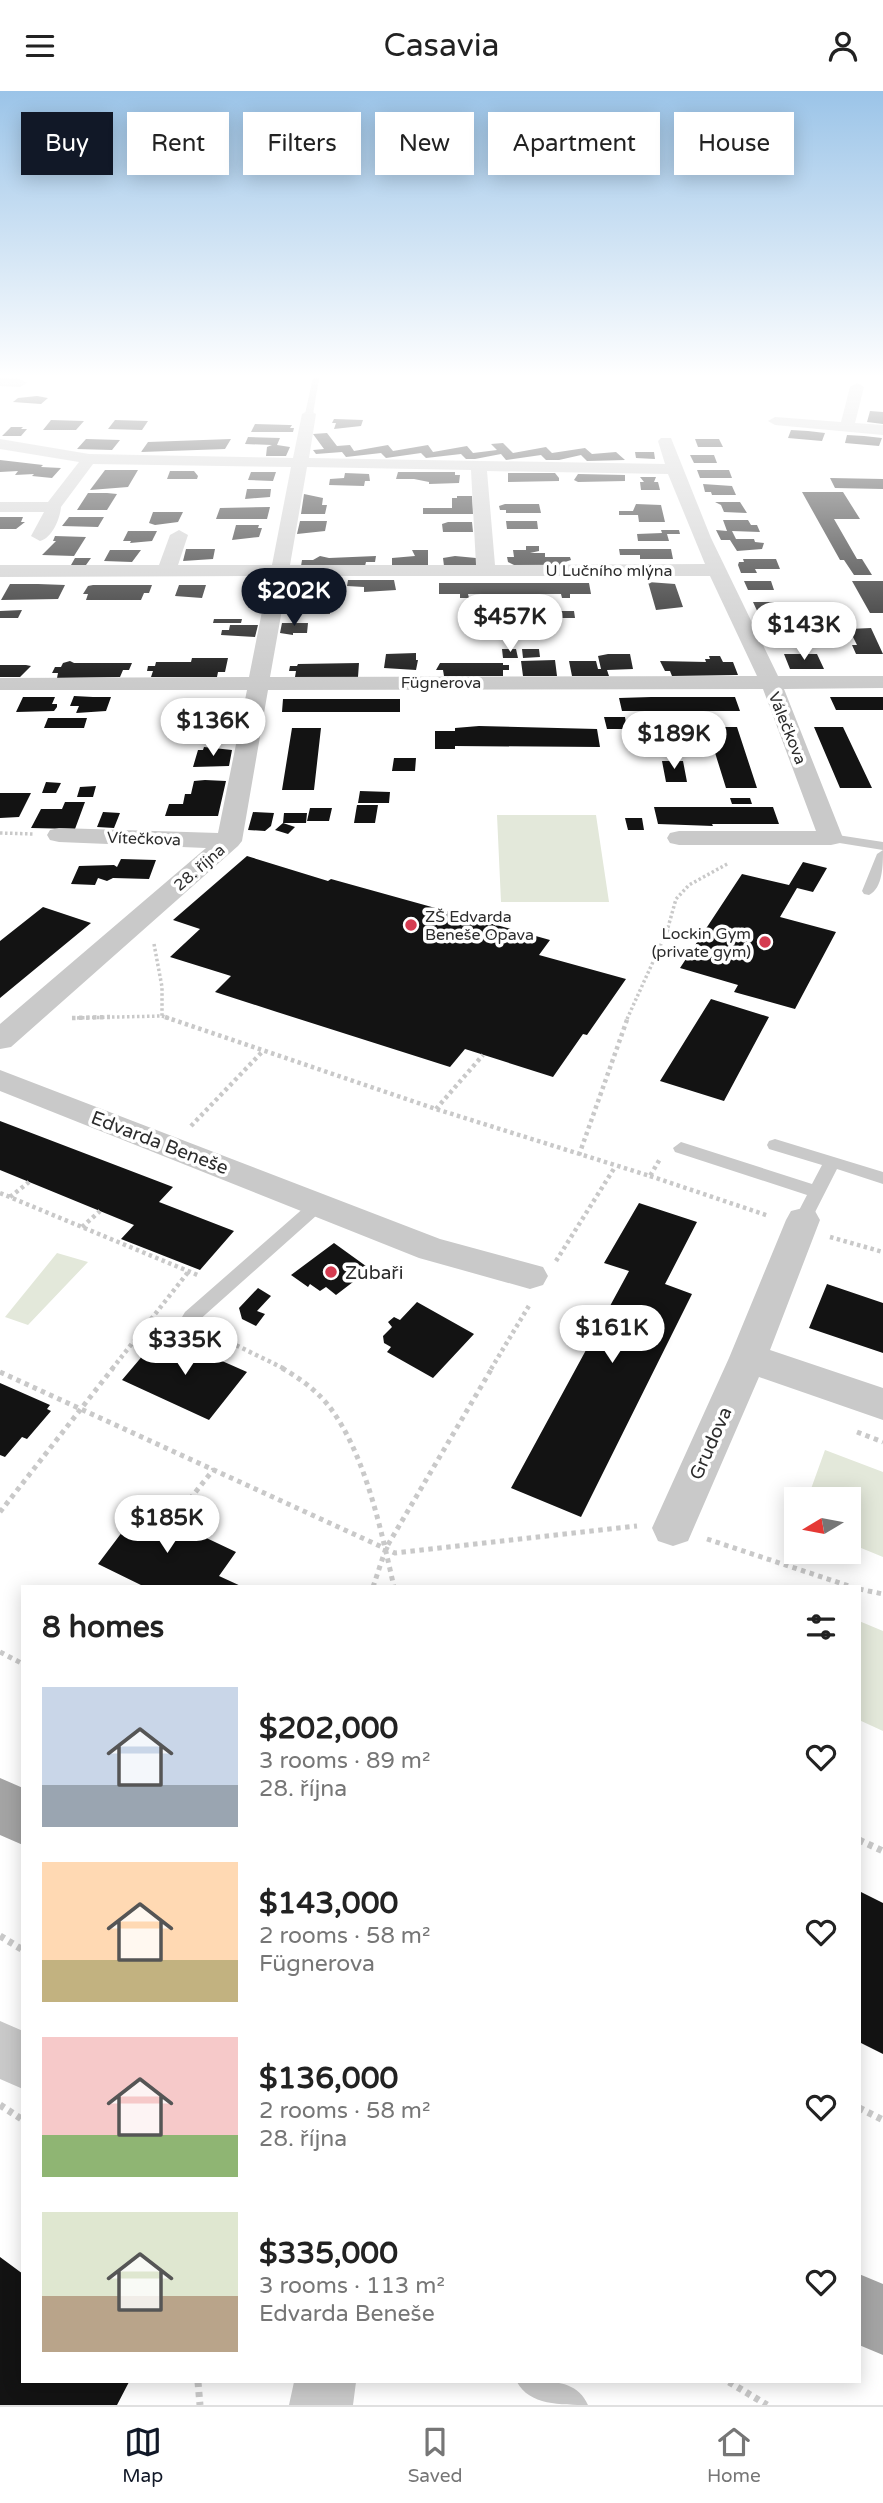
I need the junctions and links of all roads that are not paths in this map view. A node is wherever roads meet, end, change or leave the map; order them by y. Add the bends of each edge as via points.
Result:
1 (73, 481) edge
2 (296, 481) edge
3 (480, 481) edge
4 (679, 481) edge
5 (0, 507) edge
6 (53, 507) junction
7 (179, 535) dead end
8 (40, 536) dead end
9 (716, 570) junction
10 (0, 571) edge
11 (278, 571) junction
12 (486, 571) junction
13 (166, 572) junction
14 (260, 682) junction
15 (770, 682) junction
16 (883, 682) edge
17 (0, 684) edge
18 (59, 835) dead end
19 (679, 838) dead end
20 (831, 838) junction
21 (229, 841) junction
22 (883, 846) edge
23 (883, 854) edge
24 (869, 891) dead end
25 (0, 1040) edge
26 (0, 1080) edge
27 (775, 1145) dead end
28 (681, 1148) road end
29 (832, 1162) junction
30 (883, 1178) edge
31 (320, 1203) junction
32 (806, 1214) junction
33 (537, 1283) road end
34 (195, 1322) road end
35 (748, 1358) junction
36 (883, 1404) edge
37 (673, 1528) road end
38 (0, 1805) edge
39 (21, 1817) edge
40 (0, 2048) edge
41 (21, 2061) edge
42 (861, 2308) edge
43 (883, 2321) edge
44 (325, 2383) edge
45 (535, 2383) edge
46 (321, 2405) edge
47 (572, 2405) edge

1 - 6 street
2 - 11 street, 28. října
3 - 12 street
4 - 9 street, Válečkova
5 - 6 street
6 - 8 street
7 - 13 street
9 - 12 street, U Lučního mlýna
9 - 15 street, Válečkova
10 - 13 street, U Lučního mlýna
11 - 12 street, U Lučního mlýna
11 - 13 street, U Lučního mlýna
11 - 14 street, 28. října
14 - 15 street, Fügnerova
14 - 17 street, Fügnerova
14 - 21 street, 28. října
15 - 16 street, Fügnerova
15 - 20 street, Válečkova
18 - 21 street, Vítečkova
19 - 20 street
20 - 22 lane
21 - 25 street, 28. října
23 - 24 lane
26 - 31 street, Edvarda Beneše
27 - 29 lane
28 - 32 lane
29 - 30 lane
29 - 32 lane
31 - 33 street, Edvarda Beneše via 431,1249
31 - 34 lane via 223,1286
32 - 35 street, Grudova
35 - 36 street
35 - 37 street, Grudova
38 - 39 main road
40 - 41 street
42 - 43 main road
44 - 46 street
45 - 47 lane

